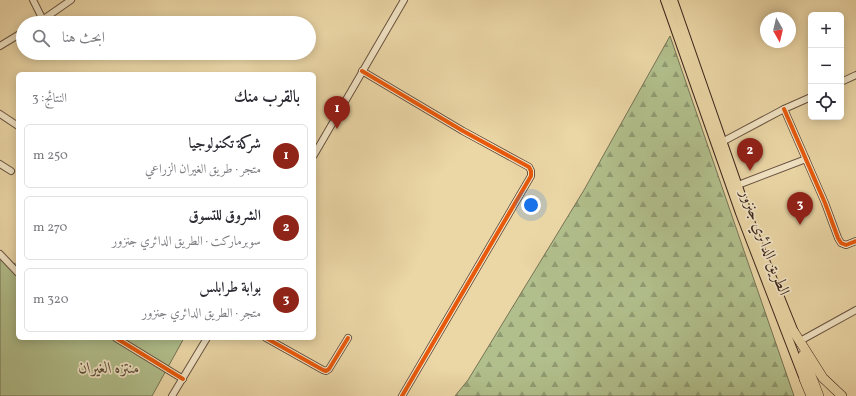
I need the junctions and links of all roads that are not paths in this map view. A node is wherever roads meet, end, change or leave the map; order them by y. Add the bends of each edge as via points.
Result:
1 (33, 0) edge
2 (71, 0) edge
3 (404, 0) edge
4 (665, 0) edge
5 (673, 0) edge
6 (38, 16) edge
7 (47, 16) edge
8 (16, 36) edge
9 (1, 44) edge
10 (362, 71) junction
11 (856, 75) edge
12 (844, 81) edge
13 (808, 97) edge
14 (784, 109) junction
15 (0, 114) edge
16 (16, 125) edge
17 (722, 142) junction
18 (316, 152) edge
19 (806, 159) junction
20 (0, 164) edge
21 (11, 171) dead end
22 (738, 185) junction
23 (856, 241) edge
24 (0, 254) edge
25 (16, 271) edge
26 (856, 310) edge
27 (794, 332) junction
28 (348, 338) dead end
29 (119, 340) edge
30 (206, 340) edge
31 (270, 340) edge
32 (800, 340) junction
33 (182, 379) junction
34 (804, 380) joint
35 (172, 396) edge
36 (402, 396) edge
37 (810, 396) edge
38 (819, 396) edge
39 (842, 396) edge

1 - 6 street
2 - 7 street
3 - 10 street
4 - 34 main road, الطريق الدائري جنزور via 740,214
5 - 17 main road, الطريق الدائري جنزور
8 - 9 street
10 - 18 street
10 - 36 street via 463,132 529,167 531,171 531,176
11 - 12 street
13 - 14 street
14 - 17 street
14 - 19 street
15 - 16 street
17 - 22 main road, الطريق الدائري جنزور
19 - 22 street
19 - 23 street via 841,243 846,245
20 - 21 street
22 - 27 main road, الطريق الدائري جنزور via 756,238
24 - 25 street
26 - 32 street
27 - 32 highway
27 - 38 highway
28 - 31 street via 326,370
29 - 33 street
30 - 33 street
32 - 39 highway via 823,378
33 - 35 street
34 - 37 highway

